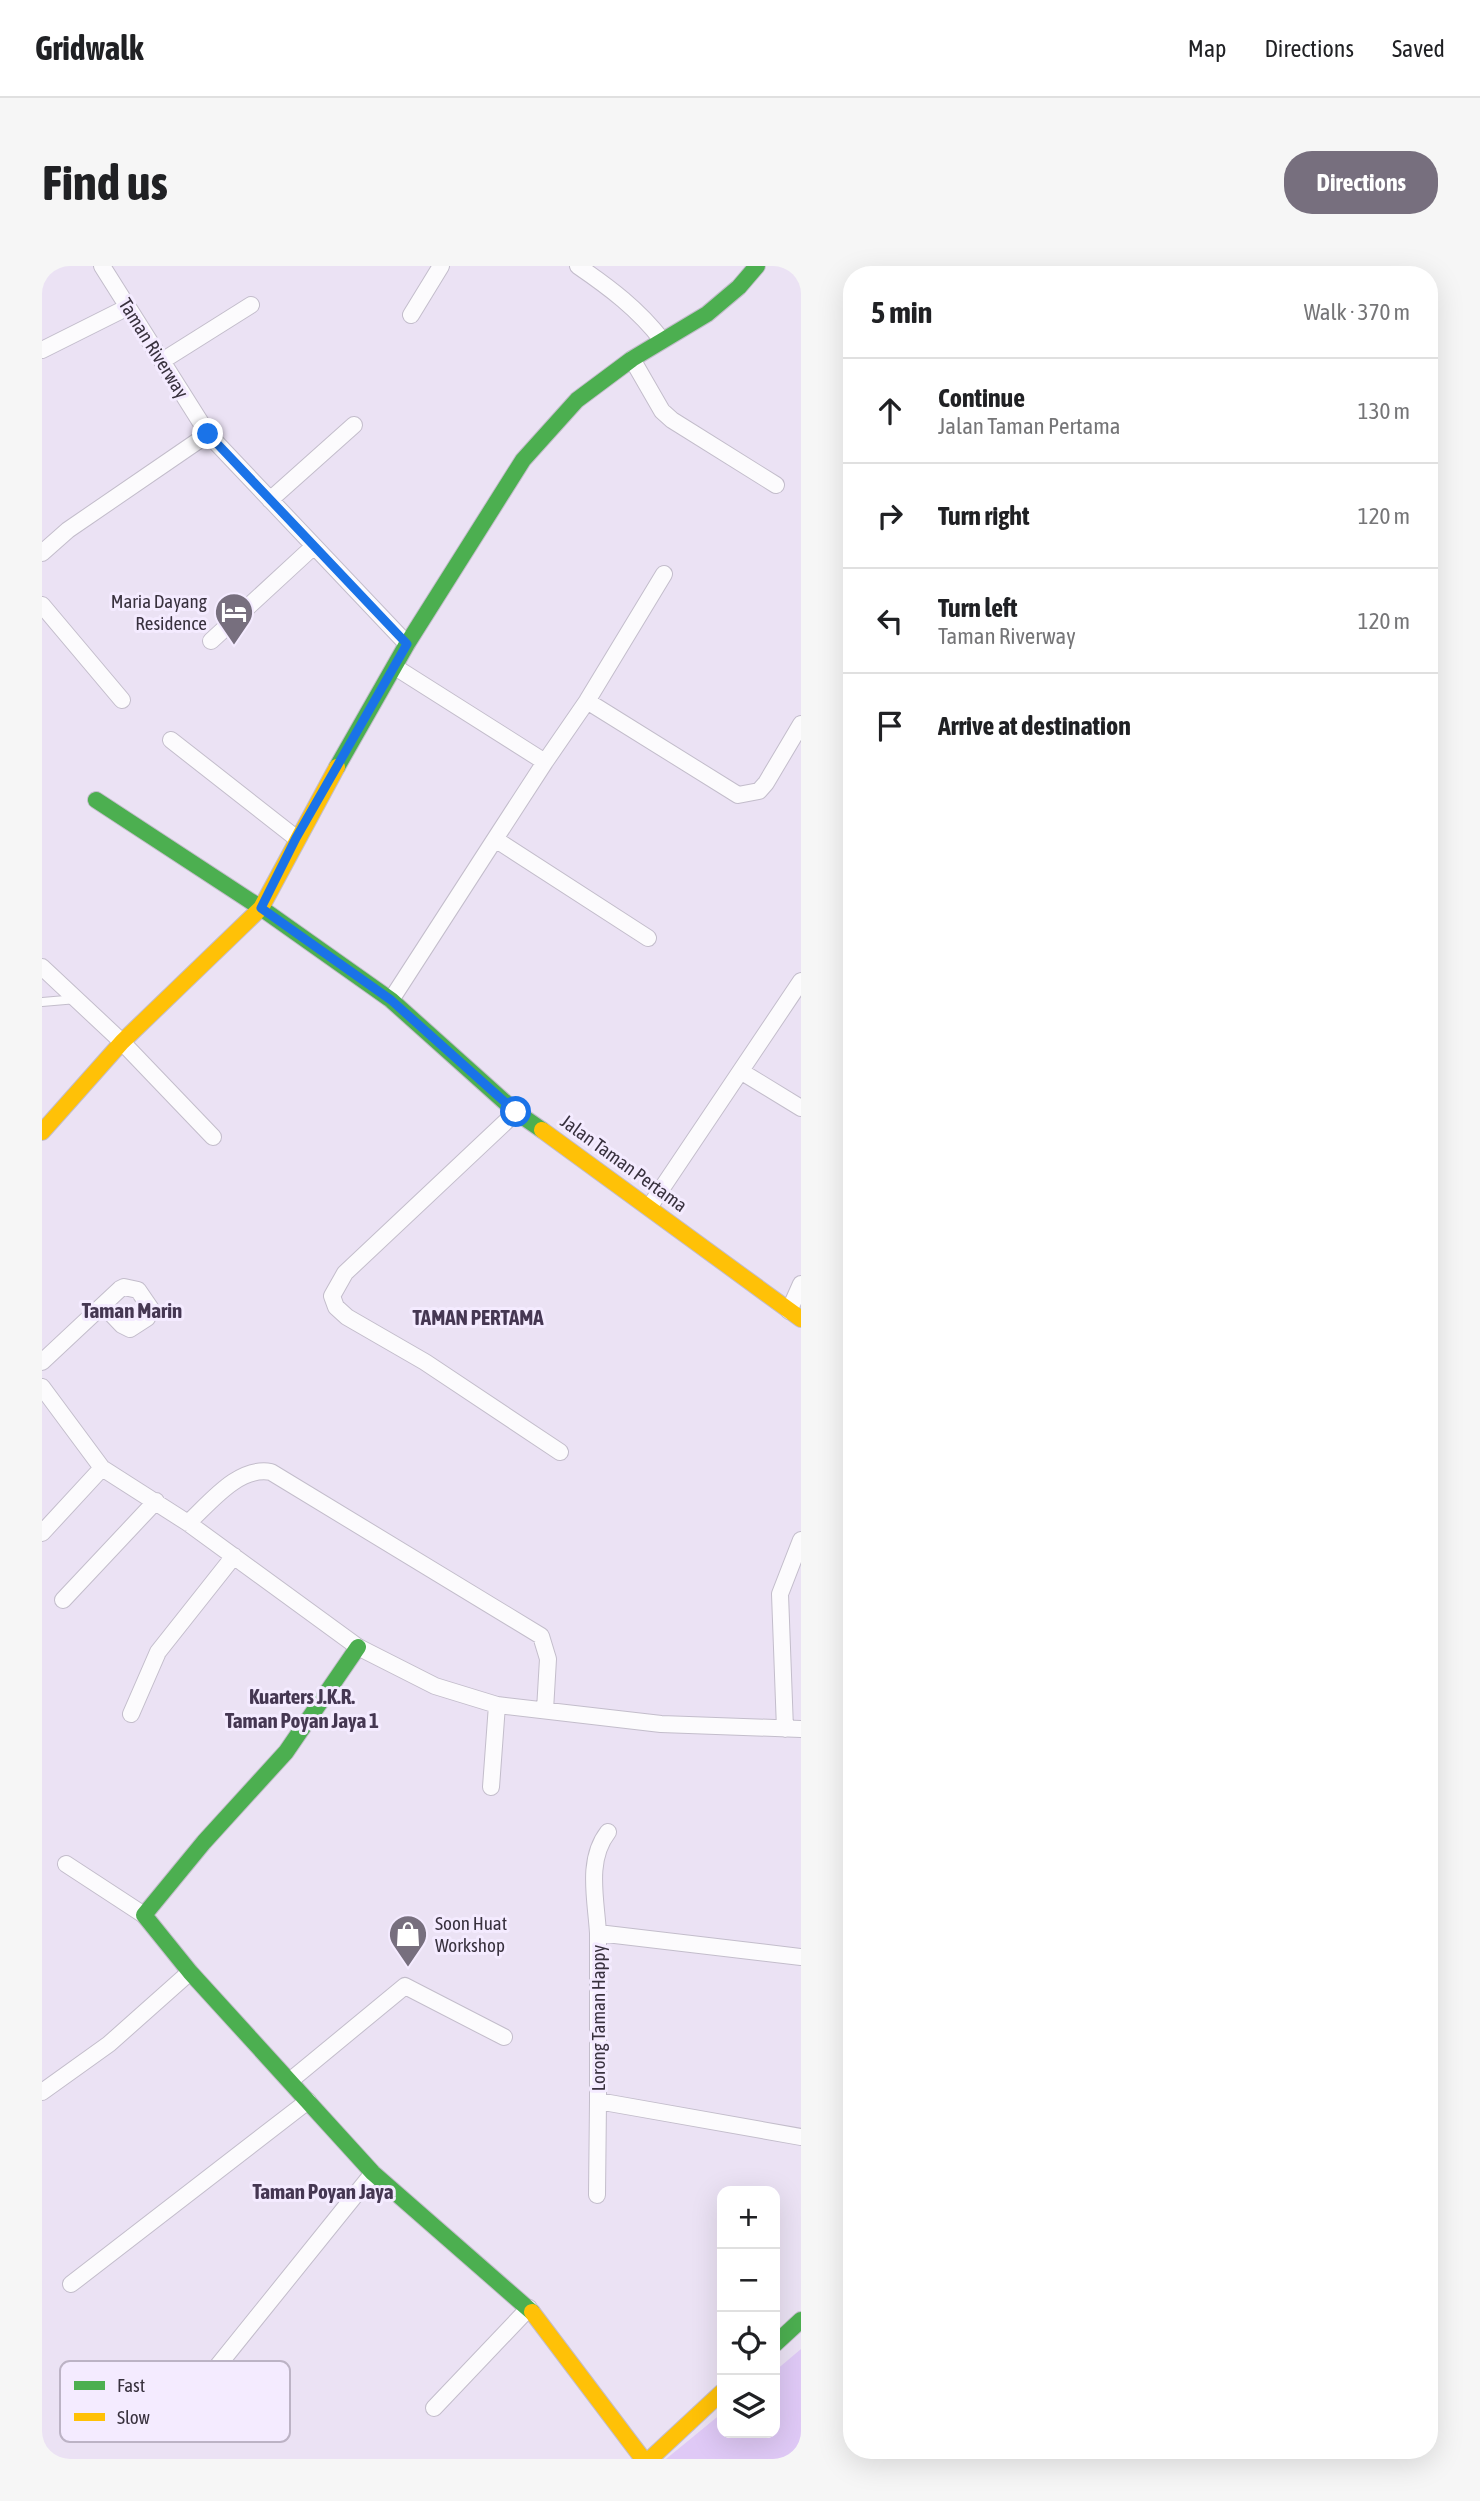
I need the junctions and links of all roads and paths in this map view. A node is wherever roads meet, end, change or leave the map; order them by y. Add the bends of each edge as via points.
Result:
1 (102, 266) edge
2 (441, 266) edge
3 (578, 266) edge
4 (757, 266) edge
5 (251, 305) dead end
6 (128, 307) junction
7 (411, 315) dead end
8 (662, 340) junction
9 (42, 350) edge
10 (632, 359) junction
11 (162, 361) junction
12 (354, 425) dead end
13 (208, 434) junction
14 (776, 485) dead end
15 (270, 500) junction
16 (314, 545) junction
17 (42, 553) edge
18 (664, 574) dead end
19 (42, 604) edge
20 (211, 642) dead end
21 (407, 644) junction
22 (395, 667) junction
23 (122, 700) dead end
24 (587, 701) junction
25 (801, 724) edge
26 (171, 740) dead end
27 (545, 762) junction
28 (96, 800) dead end
29 (296, 838) junction
30 (495, 839) junction
31 (261, 908) junction
32 (648, 938) dead end
33 (42, 967) edge
34 (801, 981) edge
35 (78, 999) junction
36 (391, 1000) junction
37 (42, 1002) edge
38 (122, 1042) junction
39 (742, 1072) junction
40 (801, 1108) edge
41 (516, 1112) junction
42 (42, 1132) edge
43 (213, 1137) dead end
44 (650, 1206) junction
45 (801, 1284) edge
46 (103, 1305) dead end
47 (795, 1315) edge
48 (42, 1362) edge
49 (42, 1387) edge
50 (560, 1452) dead end
51 (102, 1468) junction
52 (156, 1502) junction
53 (188, 1523) junction
54 (42, 1533) edge
55 (801, 1541) edge
56 (234, 1556) junction
57 (63, 1600) dead end
58 (358, 1647) junction
59 (497, 1705) junction
60 (545, 1710) junction
61 (131, 1714) dead end
62 (793, 1729) edge
63 (491, 1787) dead end
64 (608, 1832) dead end
65 (66, 1864) dead end
66 (144, 1915) junction
67 (598, 1933) junction
68 (801, 1957) edge
69 (190, 1972) junction
70 (504, 2037) dead end
71 (292, 2080) junction
72 (42, 2092) edge
73 (308, 2101) junction
74 (598, 2101) junction
75 (801, 2137) edge
76 (373, 2172) junction
77 (597, 2195) dead end
78 (71, 2284) dead end
79 (529, 2308) junction
80 (801, 2320) edge
81 (780, 2339) edge
82 (221, 2361) edge
83 (717, 2397) edge
84 (434, 2408) dead end
85 (643, 2459) edge
86 (650, 2459) edge

1 - 6 street, Taman Riverway
2 - 7 street
3 - 8 street via 641,314
4 - 8 main road via 707,314
5 - 11 street
6 - 9 street
6 - 11 street, Taman Riverway
8 - 10 main road
10 - 14 street via 672,420
10 - 21 main road via 577,400 523,460
11 - 13 street, Taman Riverway
12 - 15 street
13 - 15 street, Taman Riverway
13 - 17 street via 68,530
15 - 16 street, Taman Riverway
16 - 20 street
16 - 21 street, Taman Riverway
18 - 24 street
19 - 23 street
21 - 22 main road
22 - 27 street
22 - 29 main road
24 - 25 street via 738,795 759,791
24 - 27 street
26 - 29 street
27 - 30 street
28 - 31 main road, Jalan Taman Pertama
29 - 31 main road
30 - 32 street
30 - 36 street
31 - 36 main road, Jalan Taman Pertama
31 - 38 main road
33 - 35 street
34 - 39 street
35 - 37 lane
35 - 38 street
36 - 41 main road, Jalan Taman Pertama
38 - 42 main road
38 - 43 street
39 - 40 street
39 - 44 street
41 - 44 main road, Jalan Taman Pertama
41 - 50 street via 345,1273 332,1296 347,1317 425,1362
44 - 47 main road, Jalan Taman Pertama
45 - 47 street
46 - 48 street
49 - 51 street
51 - 52 street
51 - 54 street
52 - 53 street
52 - 57 street
53 - 56 street
53 - 60 street via 242,1476 271,1472 541,1636 548,1659
55 - 62 street via 780,1594
56 - 58 street
56 - 61 street via 158,1652
58 - 59 street via 435,1686
58 - 66 main road via 286,1752
59 - 60 street
59 - 63 street
60 - 62 street via 661,1724
64 - 67 street via 594,1857
65 - 66 street
66 - 69 main road
67 - 68 street, Lorong Taman Happy
67 - 74 street, Lorong Taman Happy
69 - 71 main road
69 - 72 street via 109,2045
70 - 71 street via 405,1986
71 - 73 main road
73 - 76 main road
73 - 78 street
74 - 75 street, Lorong Taman Happy
74 - 77 street
76 - 79 main road
76 - 82 street
79 - 84 street
79 - 85 main road
80 - 81 main road
83 - 86 main road

